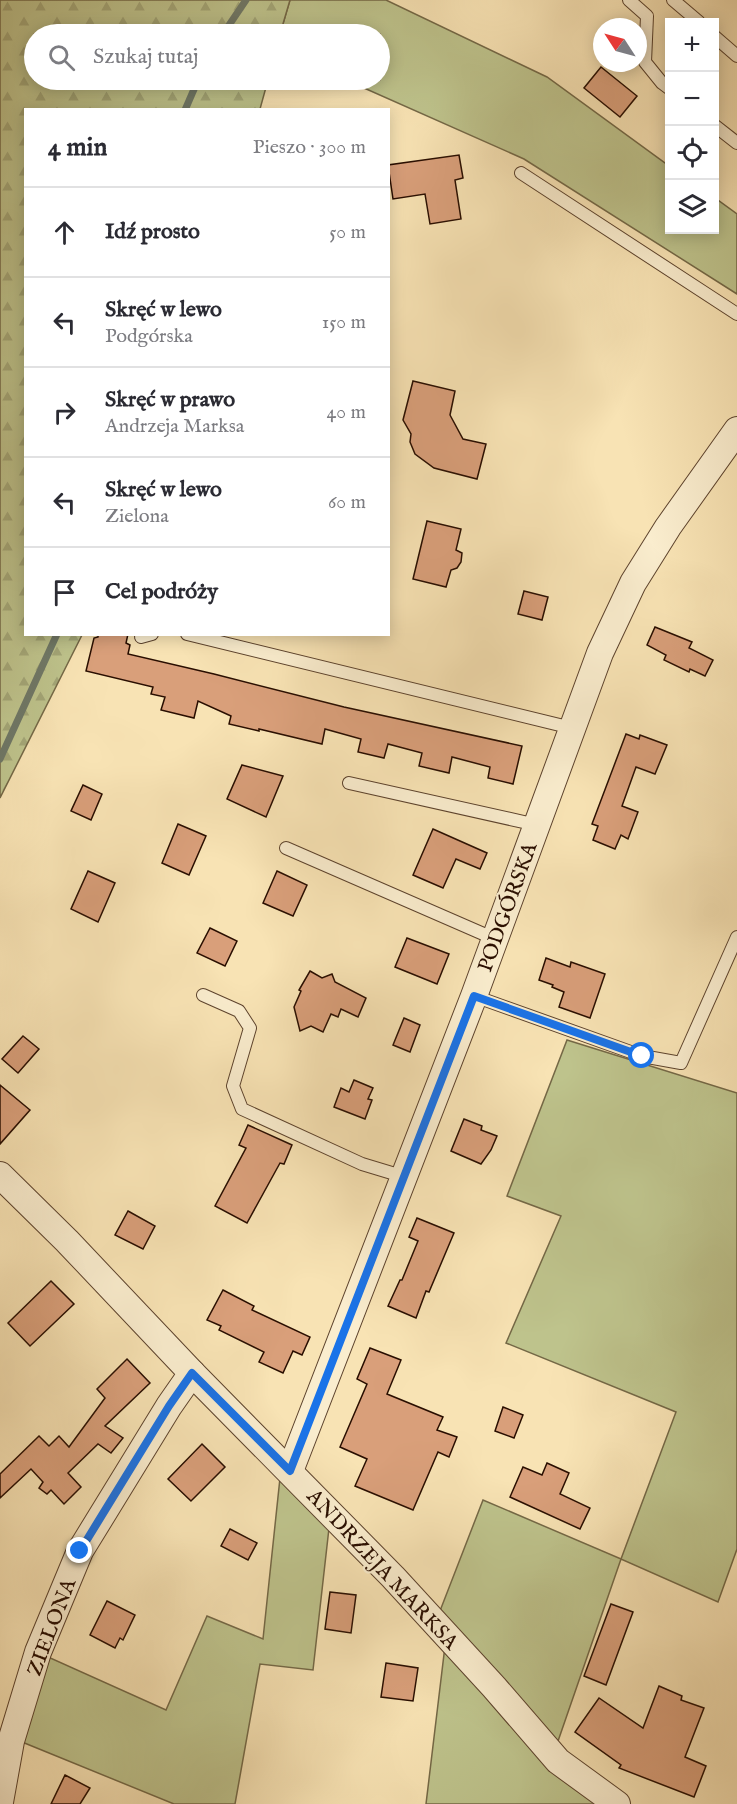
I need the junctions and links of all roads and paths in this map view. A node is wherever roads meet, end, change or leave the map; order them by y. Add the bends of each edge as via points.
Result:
1 (629, 0) edge
2 (673, 0) edge
3 (694, 18) edge
4 (719, 40) edge
5 (737, 56) edge
6 (665, 86) edge
7 (715, 126) edge
8 (737, 143) edge
9 (521, 173) dead end
10 (737, 314) edge
11 (736, 432) edge
12 (195, 636) edge
13 (572, 728) junction
14 (349, 783) dead end
15 (537, 825) junction
16 (286, 848) dead end
17 (737, 937) edge
18 (495, 939) junction
19 (203, 995) dead end
20 (474, 996) junction
21 (0, 1175) edge
22 (405, 1177) junction
23 (192, 1373) junction
24 (290, 1471) junction
25 (0, 1802) edge
26 (617, 1804) edge

1 - 6 lane via 647,16 645,62
2 - 3 lane
4 - 5 lane
7 - 8 lane
9 - 10 lane
11 - 13 street, PODGÓRSKA via 633,583 600,653
12 - 13 lane
13 - 15 street, PODGÓRSKA
14 - 15 lane
15 - 18 street, PODGÓRSKA
16 - 18 lane
17 - 20 lane via 681,1063 642,1056
18 - 20 street, PODGÓRSKA
19 - 22 lane via 239,1011 250,1028 233,1086 242,1109 362,1164
20 - 22 street, PODGÓRSKA
21 - 23 street, ANDRZEJA MARKSA
22 - 24 street, PODGÓRSKA
23 - 24 street, ANDRZEJA MARKSA
23 - 25 street, ZIELONA via 80,1551 38,1652 11,1741
24 - 26 street, ANDRZEJA MARKSA via 393,1577 558,1761

